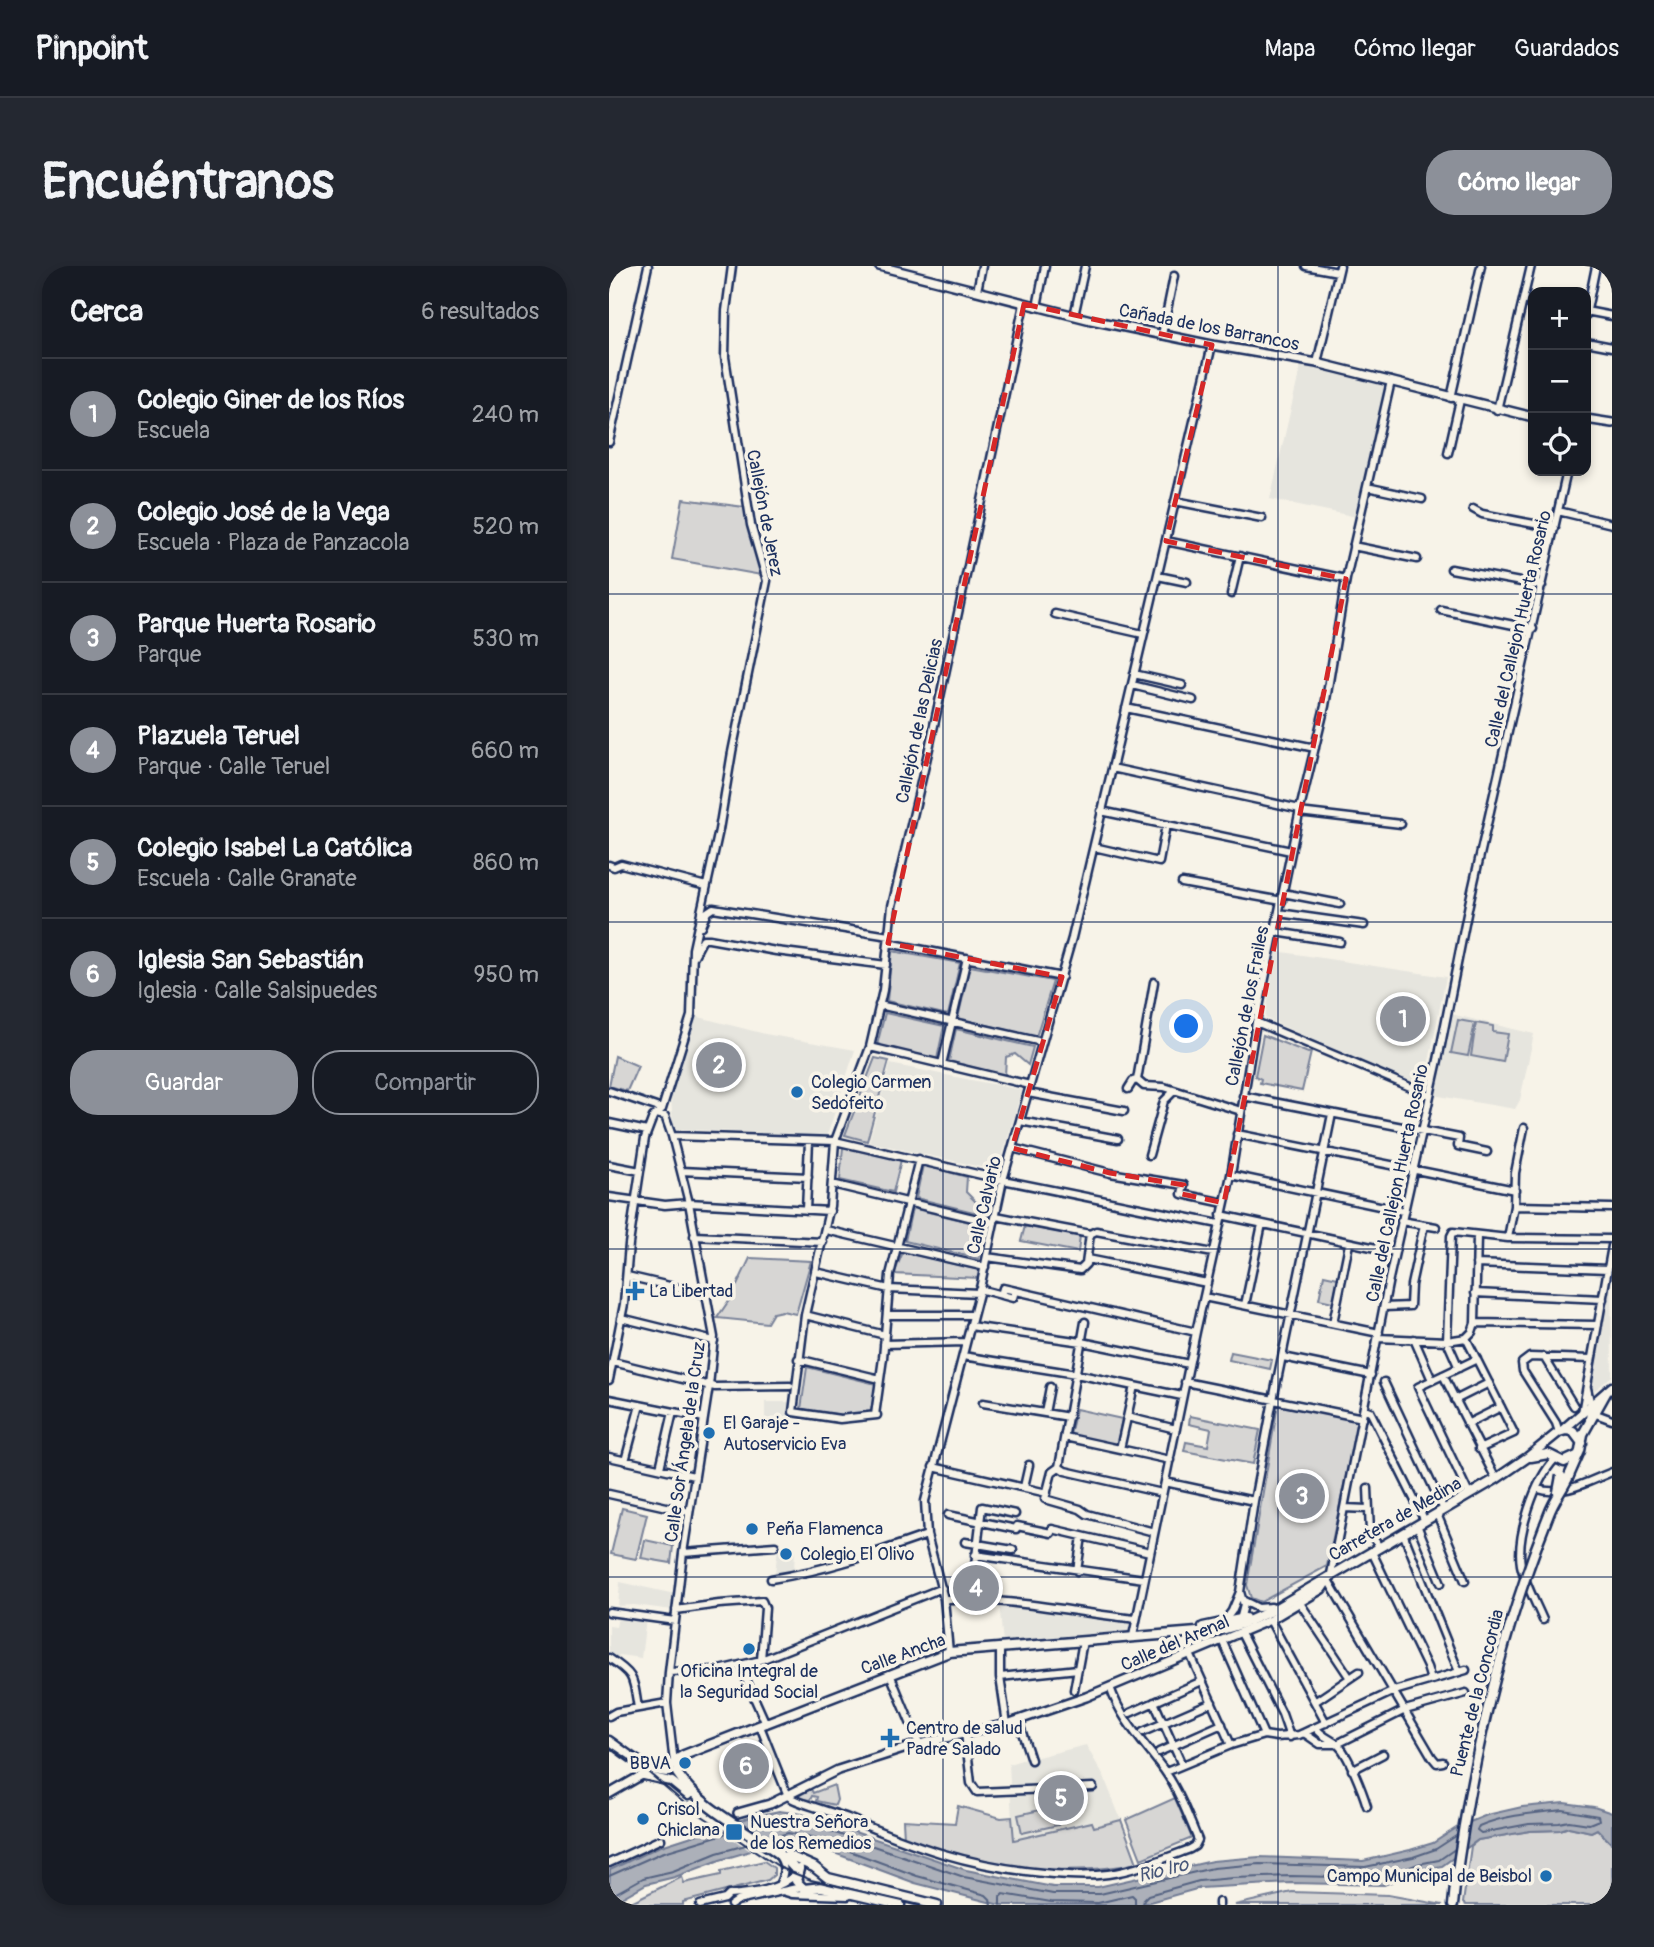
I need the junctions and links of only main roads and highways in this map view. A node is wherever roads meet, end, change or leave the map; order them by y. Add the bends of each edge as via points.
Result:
1 (1607, 1391) edge
2 (1592, 1414) junction
3 (1559, 1432) junction
4 (1582, 1443) junction
5 (1579, 1454) junction
6 (1528, 1457) junction
7 (1555, 1459) junction
8 (1565, 1476) junction
9 (1245, 1620) junction
10 (1136, 1636) junction
11 (609, 1741) edge
12 (672, 1774) junction
13 (777, 1852) junction
14 (808, 1866) junction
15 (797, 1872) junction
16 (818, 1872) junction
17 (813, 1888) junction
18 (900, 1905) edge
19 (937, 1905) edge
20 (1453, 1905) edge

1 - 2 main road
2 - 3 main road
2 - 4 main road
3 - 4 main road via 1573,1431
3 - 6 main road, Carretera de Medina
3 - 7 main road via 1550,1446
4 - 5 main road
5 - 7 main road via 1567,1462
5 - 8 main road, Puente de la Concordia
6 - 7 main road via 1544,1454
6 - 9 main road, Carretera de Medina via 1329,1577
7 - 8 main road
8 - 20 main road, Puente de la Concordia, bridge via 1527,1570 1495,1674 1471,1780
9 - 10 main road, Carretera de Medina
9 - 10 main road, Carretera de Medina via 1213,1631
10 - 12 main road, Calle Ancha via 949,1652 691,1753
11 - 12 main road via 657,1771
12 - 13 main road via 704,1804
13 - 14 main road
13 - 15 main road
14 - 15 main road
14 - 16 main road
15 - 17 main road via 801,1888
16 - 17 main road via 819,1882
16 - 19 main road
17 - 18 main road

